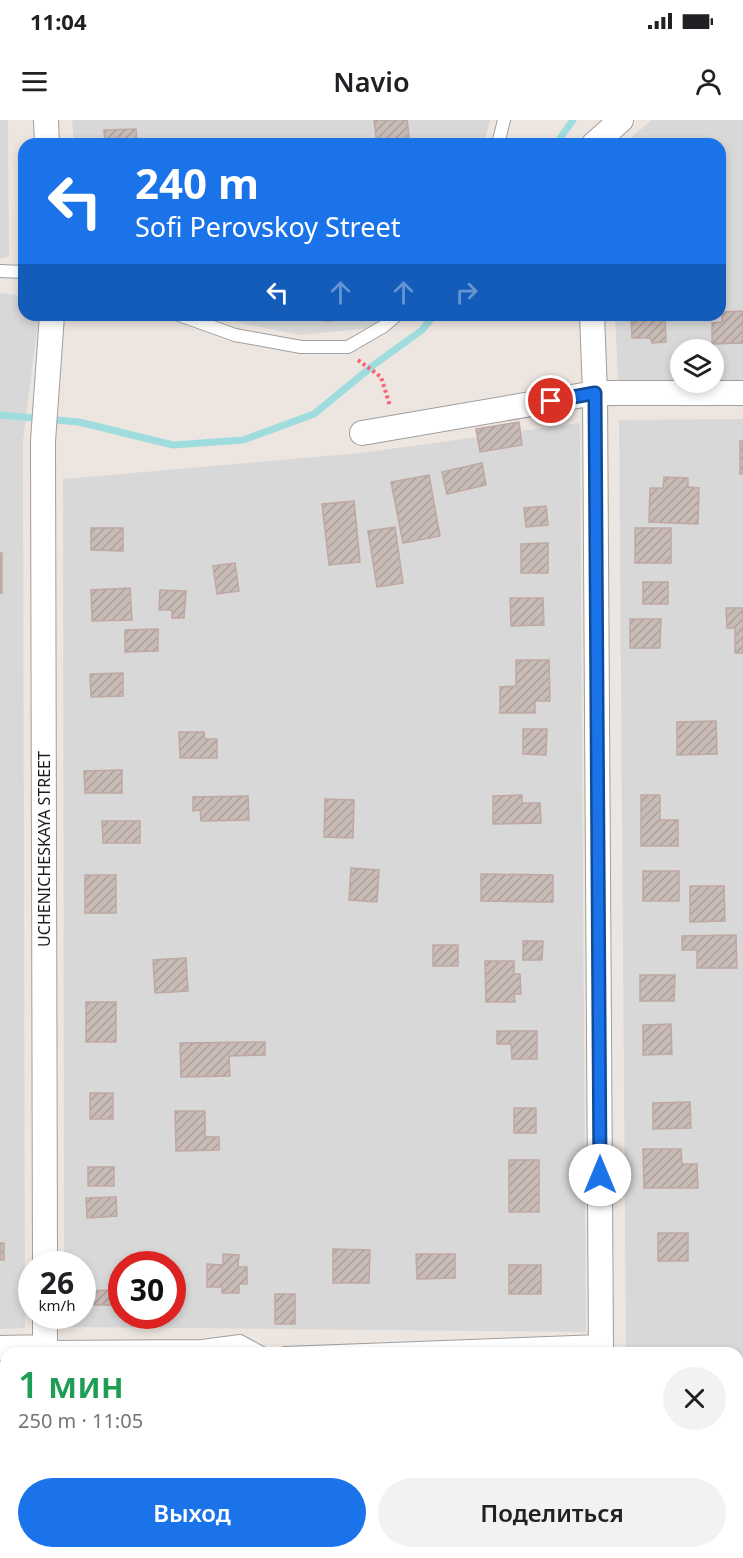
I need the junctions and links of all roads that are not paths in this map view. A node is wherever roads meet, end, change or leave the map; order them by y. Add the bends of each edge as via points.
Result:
1 (45, 120) edge
2 (504, 120) edge
3 (621, 120) edge
4 (46, 138) edge
5 (500, 138) edge
6 (601, 138) edge
7 (0, 271) edge
8 (18, 272) edge
9 (52, 321) edge
10 (196, 321) edge
11 (389, 321) edge
12 (592, 321) edge
13 (595, 393) junction
14 (743, 393) edge
15 (362, 433) dead end
16 (45, 1251) edge
17 (45, 1329) edge
18 (45, 1347) joint
19 (251, 1347) edge
20 (601, 1347) edge

1 - 4 street
2 - 5 lane
3 - 6 street
7 - 8 lane
9 - 16 street, UCHENICHESKAYA STREET via 44,434
10 - 11 lane via 234,335 301,347 348,348
12 - 13 street
13 - 14 street
13 - 15 street
13 - 20 street
17 - 18 street
18 - 19 lane via 202,1346 240,1341

